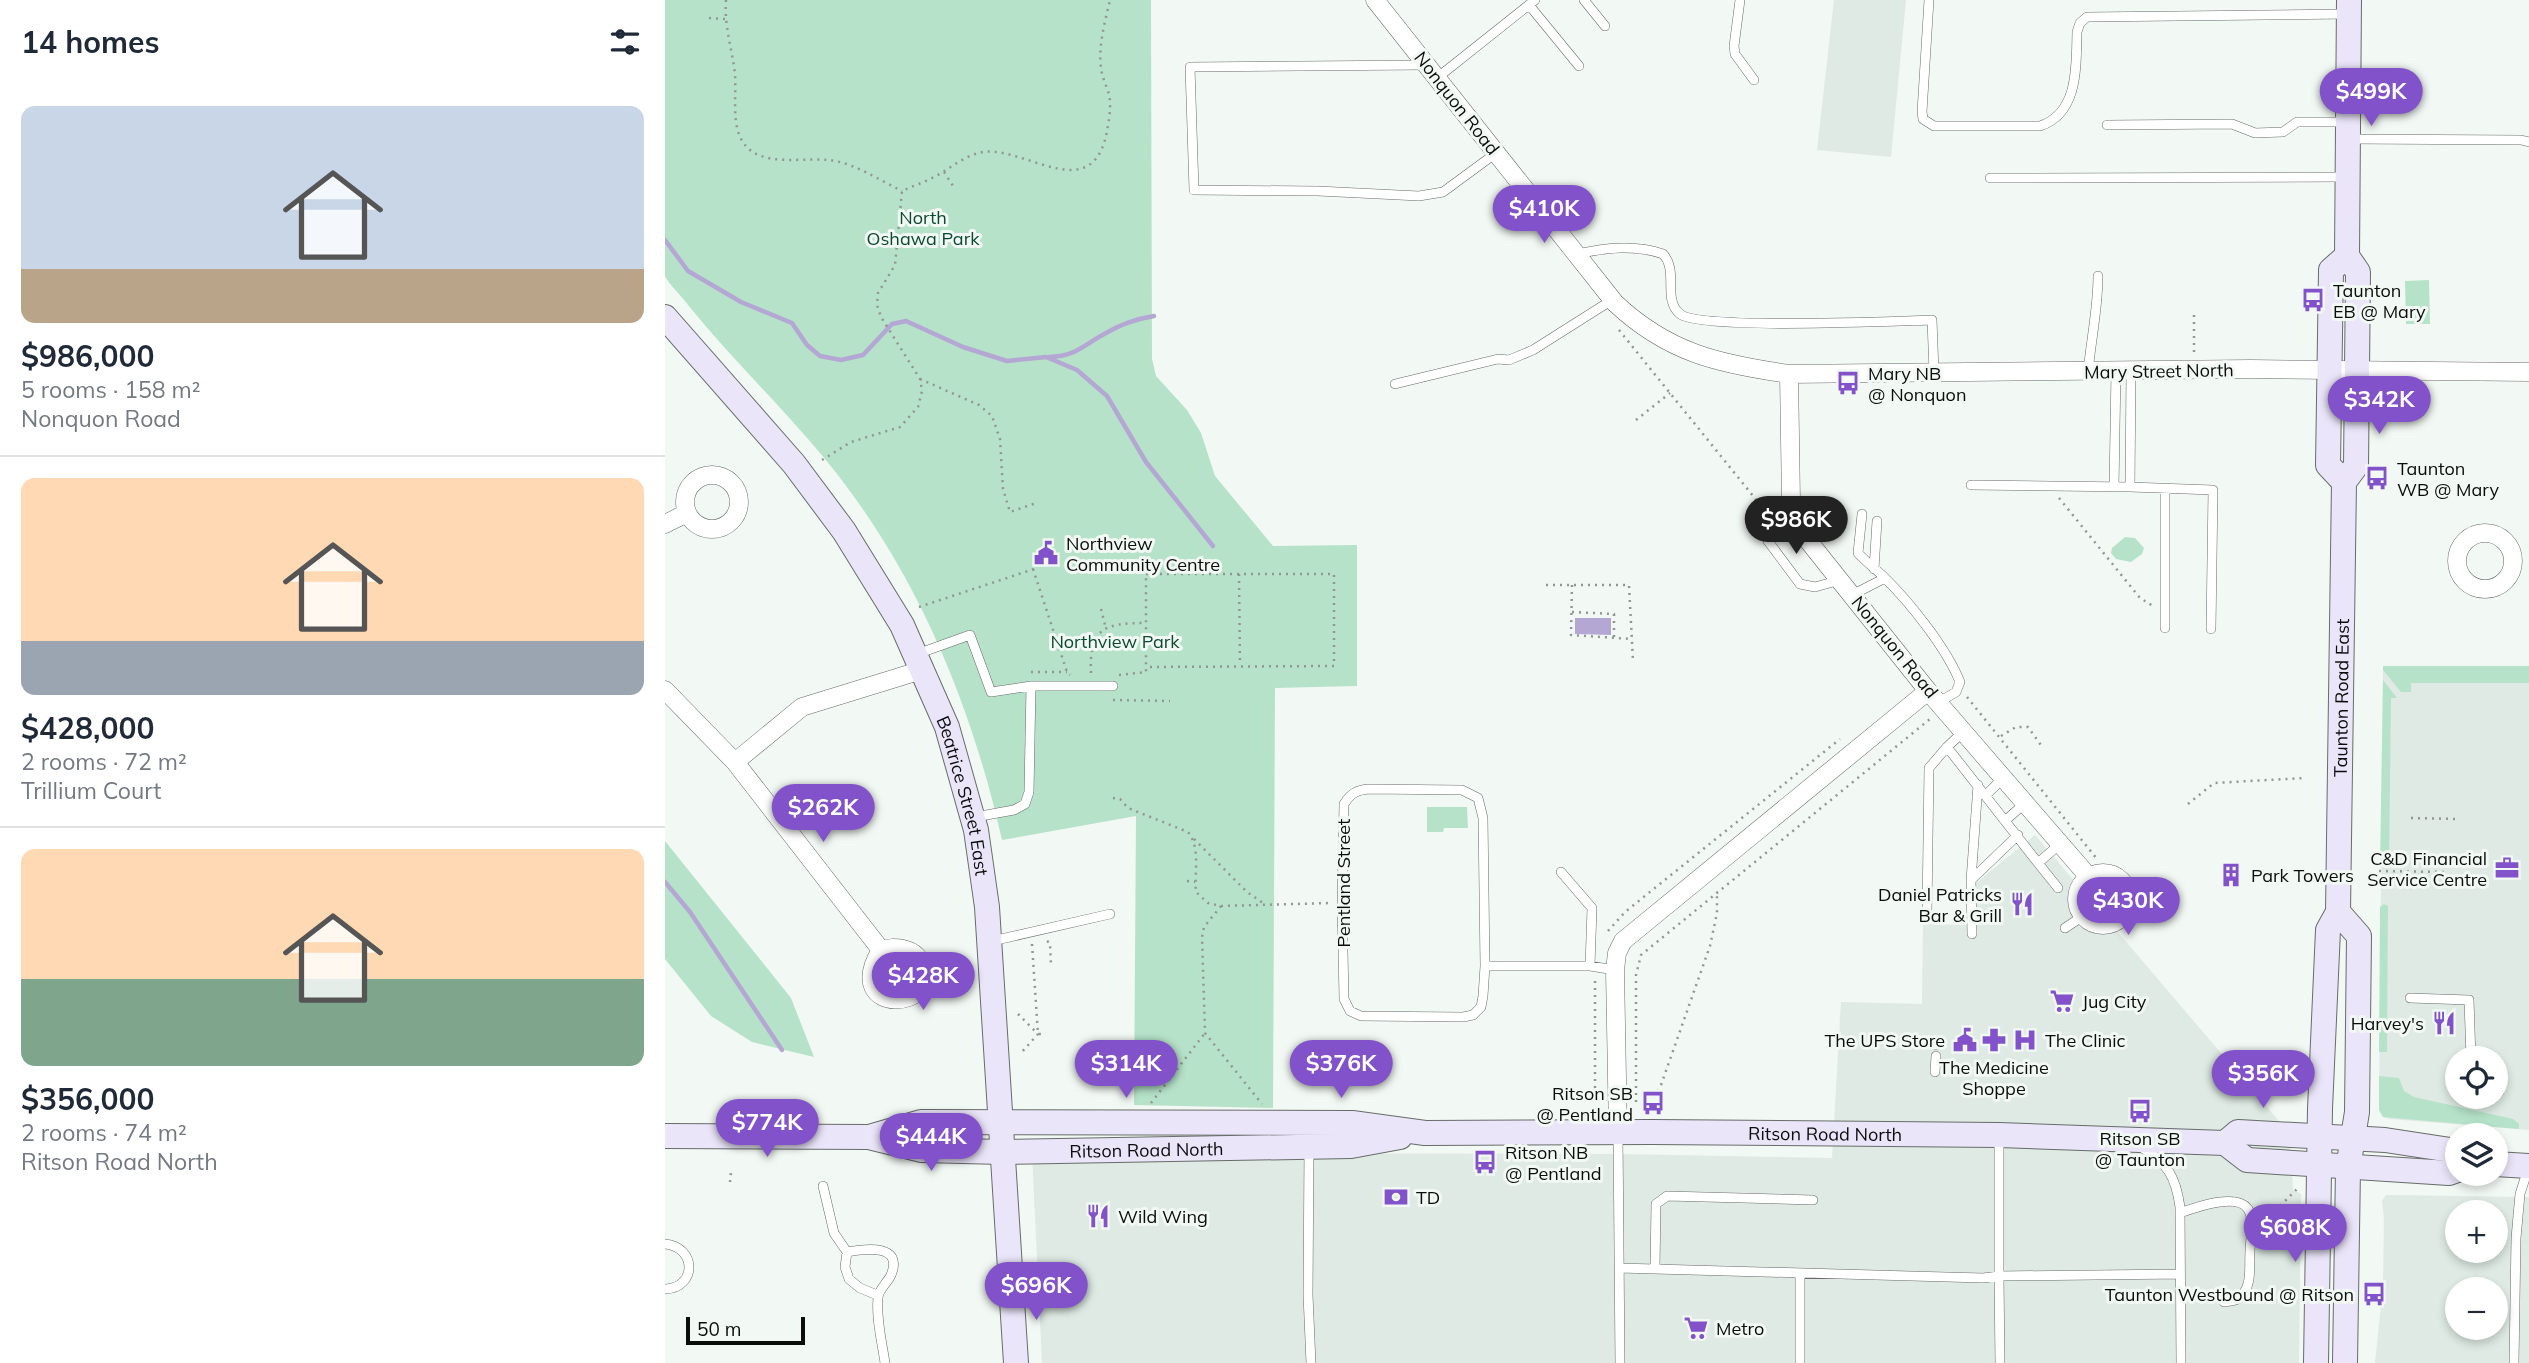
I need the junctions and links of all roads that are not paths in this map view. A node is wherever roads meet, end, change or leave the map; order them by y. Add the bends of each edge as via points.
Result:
1 (1584, 0) edge
2 (1740, 0) edge
3 (1929, 0) edge
4 (1380, 2) edge
5 (1532, 2) edge
6 (2349, 7) edge
7 (1605, 26) dead end
8 (1579, 66) dead end
9 (1432, 71) junction
10 (1754, 80) dead end
11 (2107, 125) dead end
12 (2348, 131) junction
13 (2529, 142) edge
14 (1496, 153) junction
15 (2347, 177) junction
16 (1990, 178) dead end
17 (1575, 254) junction
18 (2347, 256) junction
19 (2098, 276) dead end
20 (1607, 304) junction
21 (665, 317) edge
22 (2329, 370) junction
23 (2123, 371) junction
24 (2357, 371) junction
25 (2088, 372) junction
26 (2529, 372) edge
27 (1934, 373) junction
28 (1789, 374) junction
29 (1395, 384) dead end
30 (2344, 482) junction
31 (1971, 485) dead end
32 (2114, 487) junction
33 (2130, 487) junction
34 (2165, 488) junction
35 (1791, 502) junction
36 (687, 513) dead end
37 (1863, 514) dead end
38 (1877, 521) dead end
39 (665, 524) edge
40 (1874, 569) junction
41 (1885, 578) junction
42 (1840, 580) junction
43 (1852, 595) junction
44 (2165, 628) dead end
45 (2211, 629) dead end
46 (919, 663) junction
47 (1031, 686) junction
48 (1113, 686) dead end
49 (665, 690) edge
50 (1937, 701) junction
51 (1963, 732) junction
52 (1947, 747) junction
53 (734, 762) junction
54 (2003, 778) junction
55 (1978, 785) junction
56 (1986, 795) junction
57 (2025, 803) junction
58 (973, 818) junction
59 (2006, 820) junction
60 (2018, 835) junction
61 (2060, 844) junction
62 (2038, 863) junction
63 (1561, 872) dead end
64 (2088, 876) junction
65 (1971, 880) junction
66 (2058, 888) dead end
67 (1927, 911) dead end
68 (2338, 912) junction
69 (1110, 914) dead end
70 (2083, 916) junction
71 (2065, 928) dead end
72 (1972, 934) dead end
73 (991, 941) junction
74 (881, 950) dead end
75 (1485, 966) junction
76 (1593, 967) junction
77 (1615, 970) junction
78 (2410, 998) dead end
79 (2471, 1046) edge
80 (1936, 1056) dead end
81 (1935, 1072) dead end
82 (1000, 1123) junction
83 (1425, 1133) junction
84 (1618, 1133) junction
85 (1999, 1135) junction
86 (665, 1136) edge
87 (2320, 1136) junction
88 (869, 1137) junction
89 (2353, 1138) junction
90 (2131, 1141) junction
91 (2225, 1143) junction
92 (1308, 1146) junction
93 (2445, 1149) edge
94 (1002, 1152) junction
95 (2508, 1165) edge
96 (2319, 1166) junction
97 (2529, 1167) edge
98 (2348, 1168) junction
99 (2445, 1173) edge
100 (823, 1186) dead end
101 (1813, 1200) dead end
102 (2180, 1210) junction
103 (665, 1244) edge
104 (847, 1252) junction
105 (1619, 1268) junction
106 (1655, 1268) junction
107 (1800, 1273) junction
108 (2180, 1274) junction
109 (1999, 1276) junction
110 (665, 1289) edge
111 (877, 1295) junction
112 (2224, 1302) dead end
113 (885, 1363) edge
114 (1016, 1363) edge
115 (1311, 1363) edge
116 (1620, 1363) edge
117 (1800, 1363) edge
118 (2000, 1363) edge
119 (2181, 1363) edge
120 (2316, 1363) edge
121 (2345, 1363) edge
122 (2514, 1363) edge

1 - 7 lane
2 - 10 lane via 1735,54
3 - 6 lane via 1923,119 1934,126 2040,126 2051,122 2072,93 2077,32 2087,17
4 - 9 street, Nonquon Road
5 - 8 lane
5 - 9 lane
6 - 12 main road, Taunton Road East
9 - 14 street, Nonquon Road
9 - 14 lane via 1190,67 1194,190 1419,196 1443,192
11 - 12 lane via 2232,124 2255,133 2283,132 2297,122
12 - 13 lane
12 - 15 main road, Taunton Road East
14 - 17 street, Nonquon Road
15 - 16 lane
15 - 18 main road, Taunton Road East
17 - 20 street, Nonquon Road
17 - 27 lane via 1611,248 1663,254 1670,266 1675,309 1696,321 1932,320
18 - 22 main road, Taunton Road East via 2331,270
18 - 24 main road, Taunton Road East via 2358,272
19 - 25 lane
20 - 28 street, Nonquon Road via 1677,346 1723,363
20 - 29 lane via 1509,360
21 - 46 main road, Beatrice Street East via 794,464 844,531 891,605
22 - 23 street, Mary Street North
22 - 24 street, Mary Street North
22 - 30 main road, Taunton Road East via 2328,465
23 - 25 street, Mary Street North
23 - 32 lane
23 - 33 lane
24 - 26 street, Mary Street North
24 - 30 main road, Taunton Road East via 2356,466
25 - 27 street, Mary Street North
27 - 28 street, Mary Street North
28 - 35 street, Nonquon Road
30 - 68 main road, Taunton Road East
31 - 32 lane
32 - 33 lane
33 - 34 lane
34 - 44 lane
34 - 45 lane via 2213,490
35 - 42 street, Nonquon Road via 1798,528
35 - 42 lane via 1770,517 1765,530 1768,541 1800,584 1815,587
36 - 39 street
37 - 40 lane via 1859,553
38 - 40 lane
40 - 41 lane
41 - 43 lane
41 - 50 lane via 1950,660 1960,682
42 - 43 street, Nonquon Road
43 - 50 street, Nonquon Road
46 - 47 lane via 969,635 991,692
46 - 53 street via 802,707
46 - 58 main road, Beatrice Street East via 947,727
47 - 48 lane
47 - 58 lane via 1025,804
49 - 53 street
50 - 51 street, Nonquon Road
50 - 77 street via 1623,941
51 - 52 lane
51 - 54 street, Nonquon Road
52 - 55 lane
52 - 67 lane via 1929,768
53 - 74 street
54 - 56 lane
54 - 57 street, Nonquon Road
55 - 56 lane
55 - 65 lane
56 - 59 lane
57 - 59 lane
57 - 61 street, Nonquon Road
58 - 73 main road, Beatrice Street East
59 - 60 lane
60 - 62 lane
60 - 65 lane
61 - 62 lane
61 - 64 street, Nonquon Road
62 - 66 lane
63 - 76 lane via 1592,908
64 - 70 street via 2077,898
64 - 70 street via 2100,873 2119,878 2126,884 2129,908 2115,923 2100,926
65 - 72 lane
68 - 87 main road, Taunton Road East via 2328,930
68 - 89 main road via 2359,936
69 - 73 lane
70 - 71 lane
73 - 82 main road, Beatrice Street East
75 - 75 lane, Pentland Street via 1483,818 1478,798 1462,790 1369,789 1349,796 1343,814 1342,903 1344,999 1350,1011 1361,1016 1473,1015 1481,1007
75 - 76 lane
76 - 77 lane
77 - 84 street
78 - 79 lane via 2469,1000
80 - 81 lane
82 - 83 main road, Ritson Road North via 1352,1123
82 - 88 main road, Ritson Road North via 921,1122
82 - 94 main road, Beatrice Street East
83 - 84 main road, Ritson Road North
83 - 92 main road, Ritson Road North via 1351,1146
84 - 85 main road, Ritson Road North
84 - 105 lane
85 - 90 main road, Ritson Road North
85 - 109 lane
86 - 88 main road, Ritson Road North
87 - 89 main road, Ritson Road North
87 - 91 main road, Ritson Road North via 2238,1132
87 - 96 main road, Taunton Road East
88 - 94 main road, Ritson Road North via 922,1150
89 - 93 main road, Ritson Road North
89 - 98 main road
90 - 91 main road, Ritson Road North
90 - 102 lane via 2160,1158 2178,1191
91 - 96 main road, Ritson Road North via 2247,1160
92 - 94 main road, Ritson Road North
92 - 115 lane
94 - 114 main road, Beatrice Street East
95 - 97 main road
96 - 98 main road, Ritson Road North
96 - 120 main road, Taunton Road East
97 - 122 lane via 2520,1194 2516,1238
98 - 99 main road, Ritson Road North
98 - 121 main road
100 - 104 lane via 834,1233
101 - 106 lane via 1667,1196 1656,1204
102 - 108 lane
102 - 112 lane via 2225,1202 2242,1205 2249,1213 2249,1282 2243,1296
103 - 110 lane via 683,1250 690,1268 682,1284
104 - 111 lane via 849,1279
104 - 111 lane via 871,1247 892,1259 892,1272
105 - 106 lane
105 - 116 lane
106 - 107 lane
107 - 109 lane
107 - 117 lane
108 - 109 lane
108 - 119 lane
109 - 118 lane
111 - 113 lane

